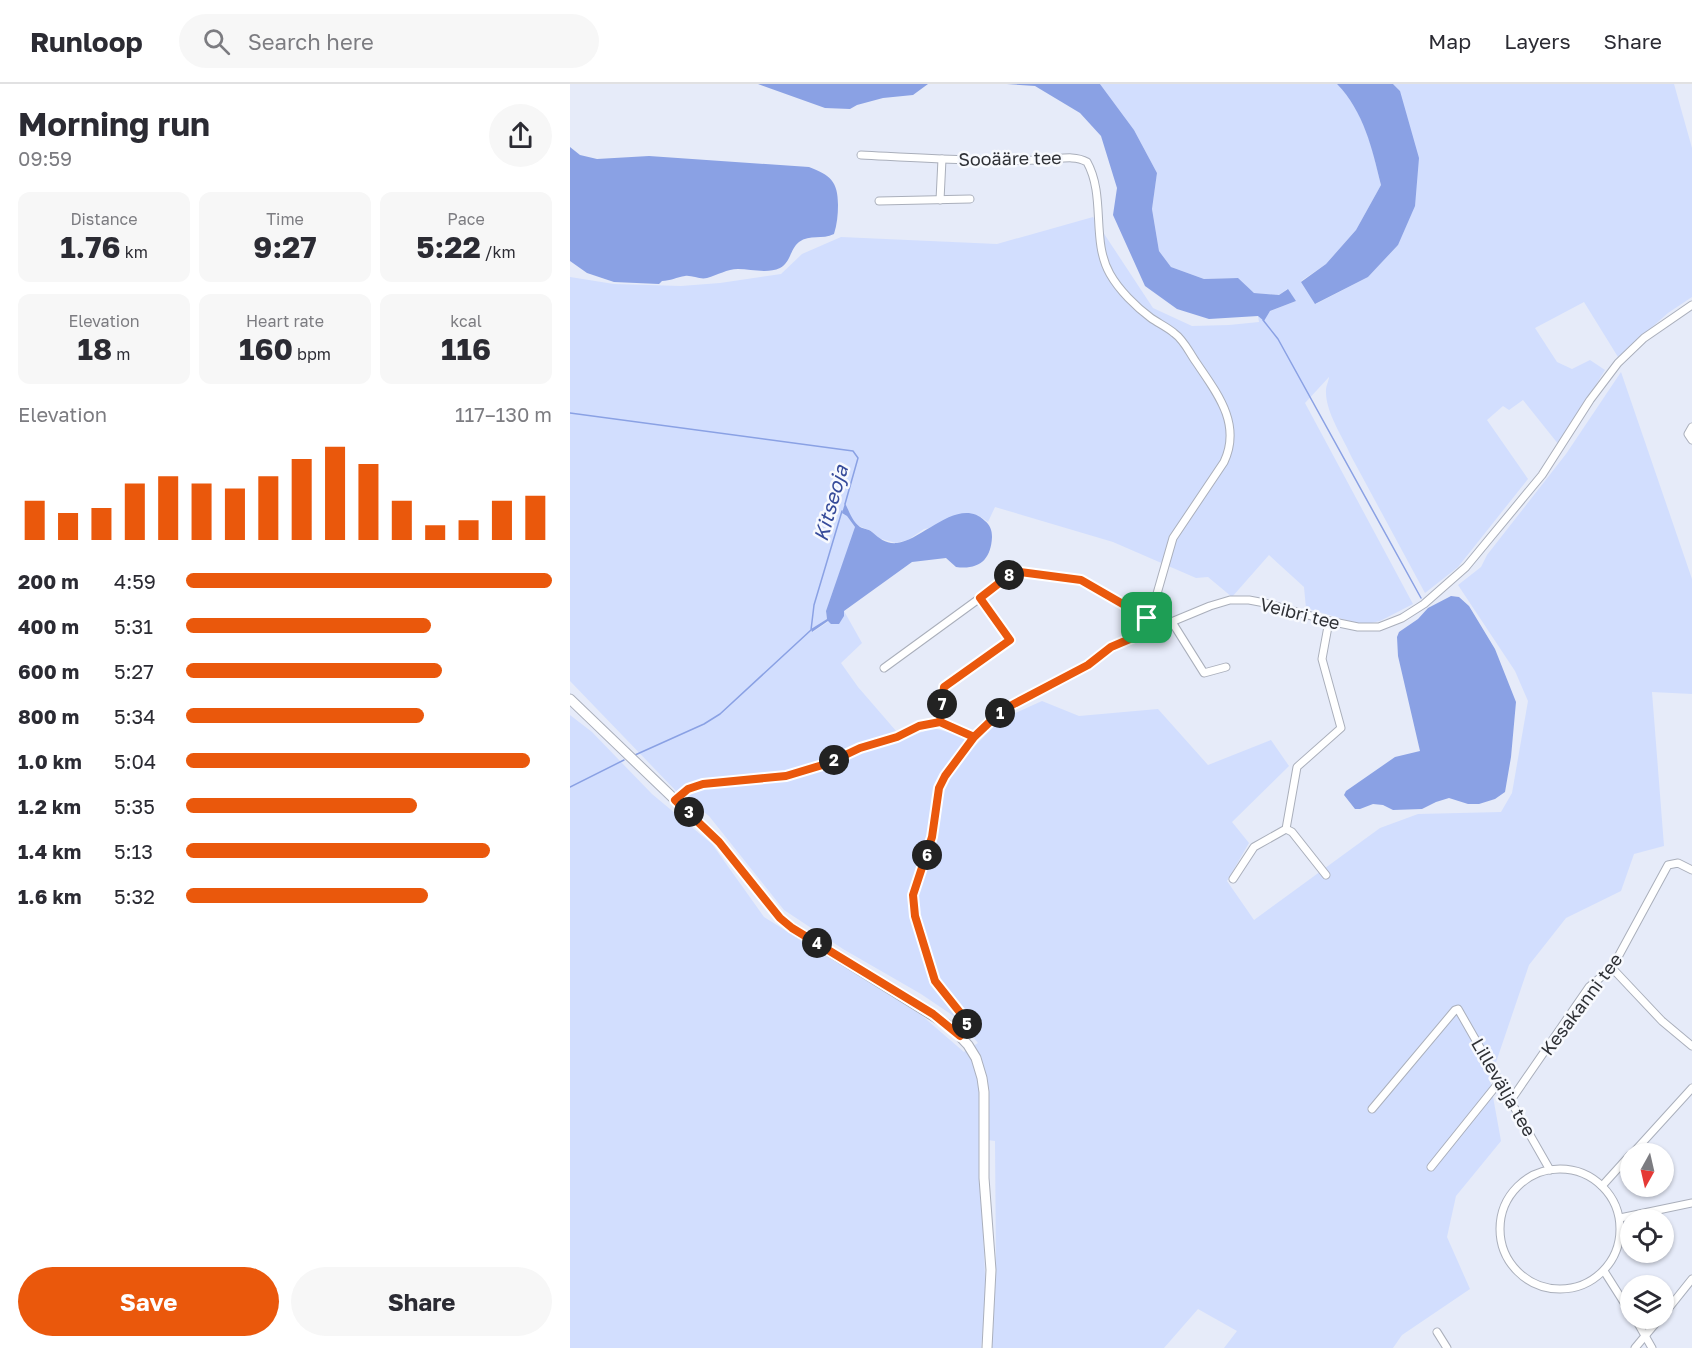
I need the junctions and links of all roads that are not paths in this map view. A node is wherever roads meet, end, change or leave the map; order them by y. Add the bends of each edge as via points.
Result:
1 (861, 155) dead end
2 (942, 159) junction
3 (970, 199) dead end
4 (940, 200) junction
5 (879, 201) dead end
6 (1692, 305) edge
7 (1692, 427) edge
8 (1692, 440) edge
9 (980, 598) junction
10 (1147, 618) junction
11 (1329, 621) junction
12 (1172, 622) junction
13 (1151, 630) junction
14 (1226, 667) dead end
15 (884, 668) dead end
16 (570, 699) edge
17 (940, 722) junction
18 (974, 737) junction
19 (675, 800) junction
20 (1286, 829) junction
21 (1692, 870) edge
22 (1326, 875) dead end
23 (1233, 879) dead end
24 (1612, 968) junction
25 (960, 1036) junction
26 (1692, 1047) edge
27 (1500, 1081) junction
28 (1692, 1088) edge
29 (1511, 1100) junction
30 (1372, 1109) dead end
31 (1641, 1143) edge
32 (1620, 1166) edge
33 (1431, 1167) dead end
34 (1550, 1170) junction
35 (1602, 1186) junction
36 (1692, 1203) edge
37 (1663, 1209) edge
38 (1620, 1218) edge
39 (1620, 1237) edge
40 (1604, 1271) junction
41 (1692, 1279) edge
42 (1620, 1296) edge
43 (1674, 1302) edge
44 (1641, 1329) edge
45 (1651, 1329) edge
46 (1437, 1332) dead end
47 (1645, 1336) junction
48 (987, 1348) edge
49 (1447, 1348) edge
50 (1635, 1348) edge
51 (1652, 1348) edge

1 - 2 street, Sooääre tee
2 - 4 street
2 - 10 street, Sooääre tee via 1076,157 1087,162 1098,200 1103,253 1109,272 1144,313 1179,337 1225,406 1229,452 1173,537
3 - 4 street
4 - 5 street
6 - 11 street, Veibri tee via 1644,338 1618,363 1532,489 1466,567 1424,604 1379,627
7 - 8 street via 1688,434
9 - 10 street via 1012,573 1064,577 1081,580
9 - 15 street
9 - 17 street via 1010,640 944,687
10 - 13 street
11 - 12 street, Veibri tee via 1249,600 1230,600
11 - 20 street via 1322,659 1341,728 1297,767
12 - 13 street, Veibri tee
12 - 14 street via 1204,673
13 - 18 street, Veibri tee via 1111,647 1088,665 1012,705
16 - 19 street
17 - 18 street
17 - 19 street via 919,726 786,776 703,784 688,789
18 - 25 street, Veibri tee via 939,788 929,847 913,895 915,916 935,981 966,1020 967,1027
19 - 25 street via 719,842 792,928 933,1014
20 - 22 street
20 - 23 street via 1254,848
21 - 24 street, Kesakanni tee via 1678,863 1668,865
24 - 26 street
24 - 29 street, Kesakanni tee via 1589,987
25 - 48 street via 976,1058 984,1092 984,1178 991,1270
27 - 29 street, Lillevälja tee
27 - 30 street, Lillevälja tee via 1458,1009
27 - 33 street
28 - 31 street
29 - 34 street, Lillevälja tee
32 - 35 street
34 - 35 street via 1580,1172
34 - 40 street via 1531,1176 1507,1200 1500,1222 1506,1255 1529,1281 1551,1289 1585,1284
35 - 38 street via 1614,1201
36 - 37 street
39 - 40 street via 1615,1256
40 - 42 street
41 - 43 street
44 - 47 street
45 - 47 street
46 - 49 street
47 - 50 street
47 - 51 street

